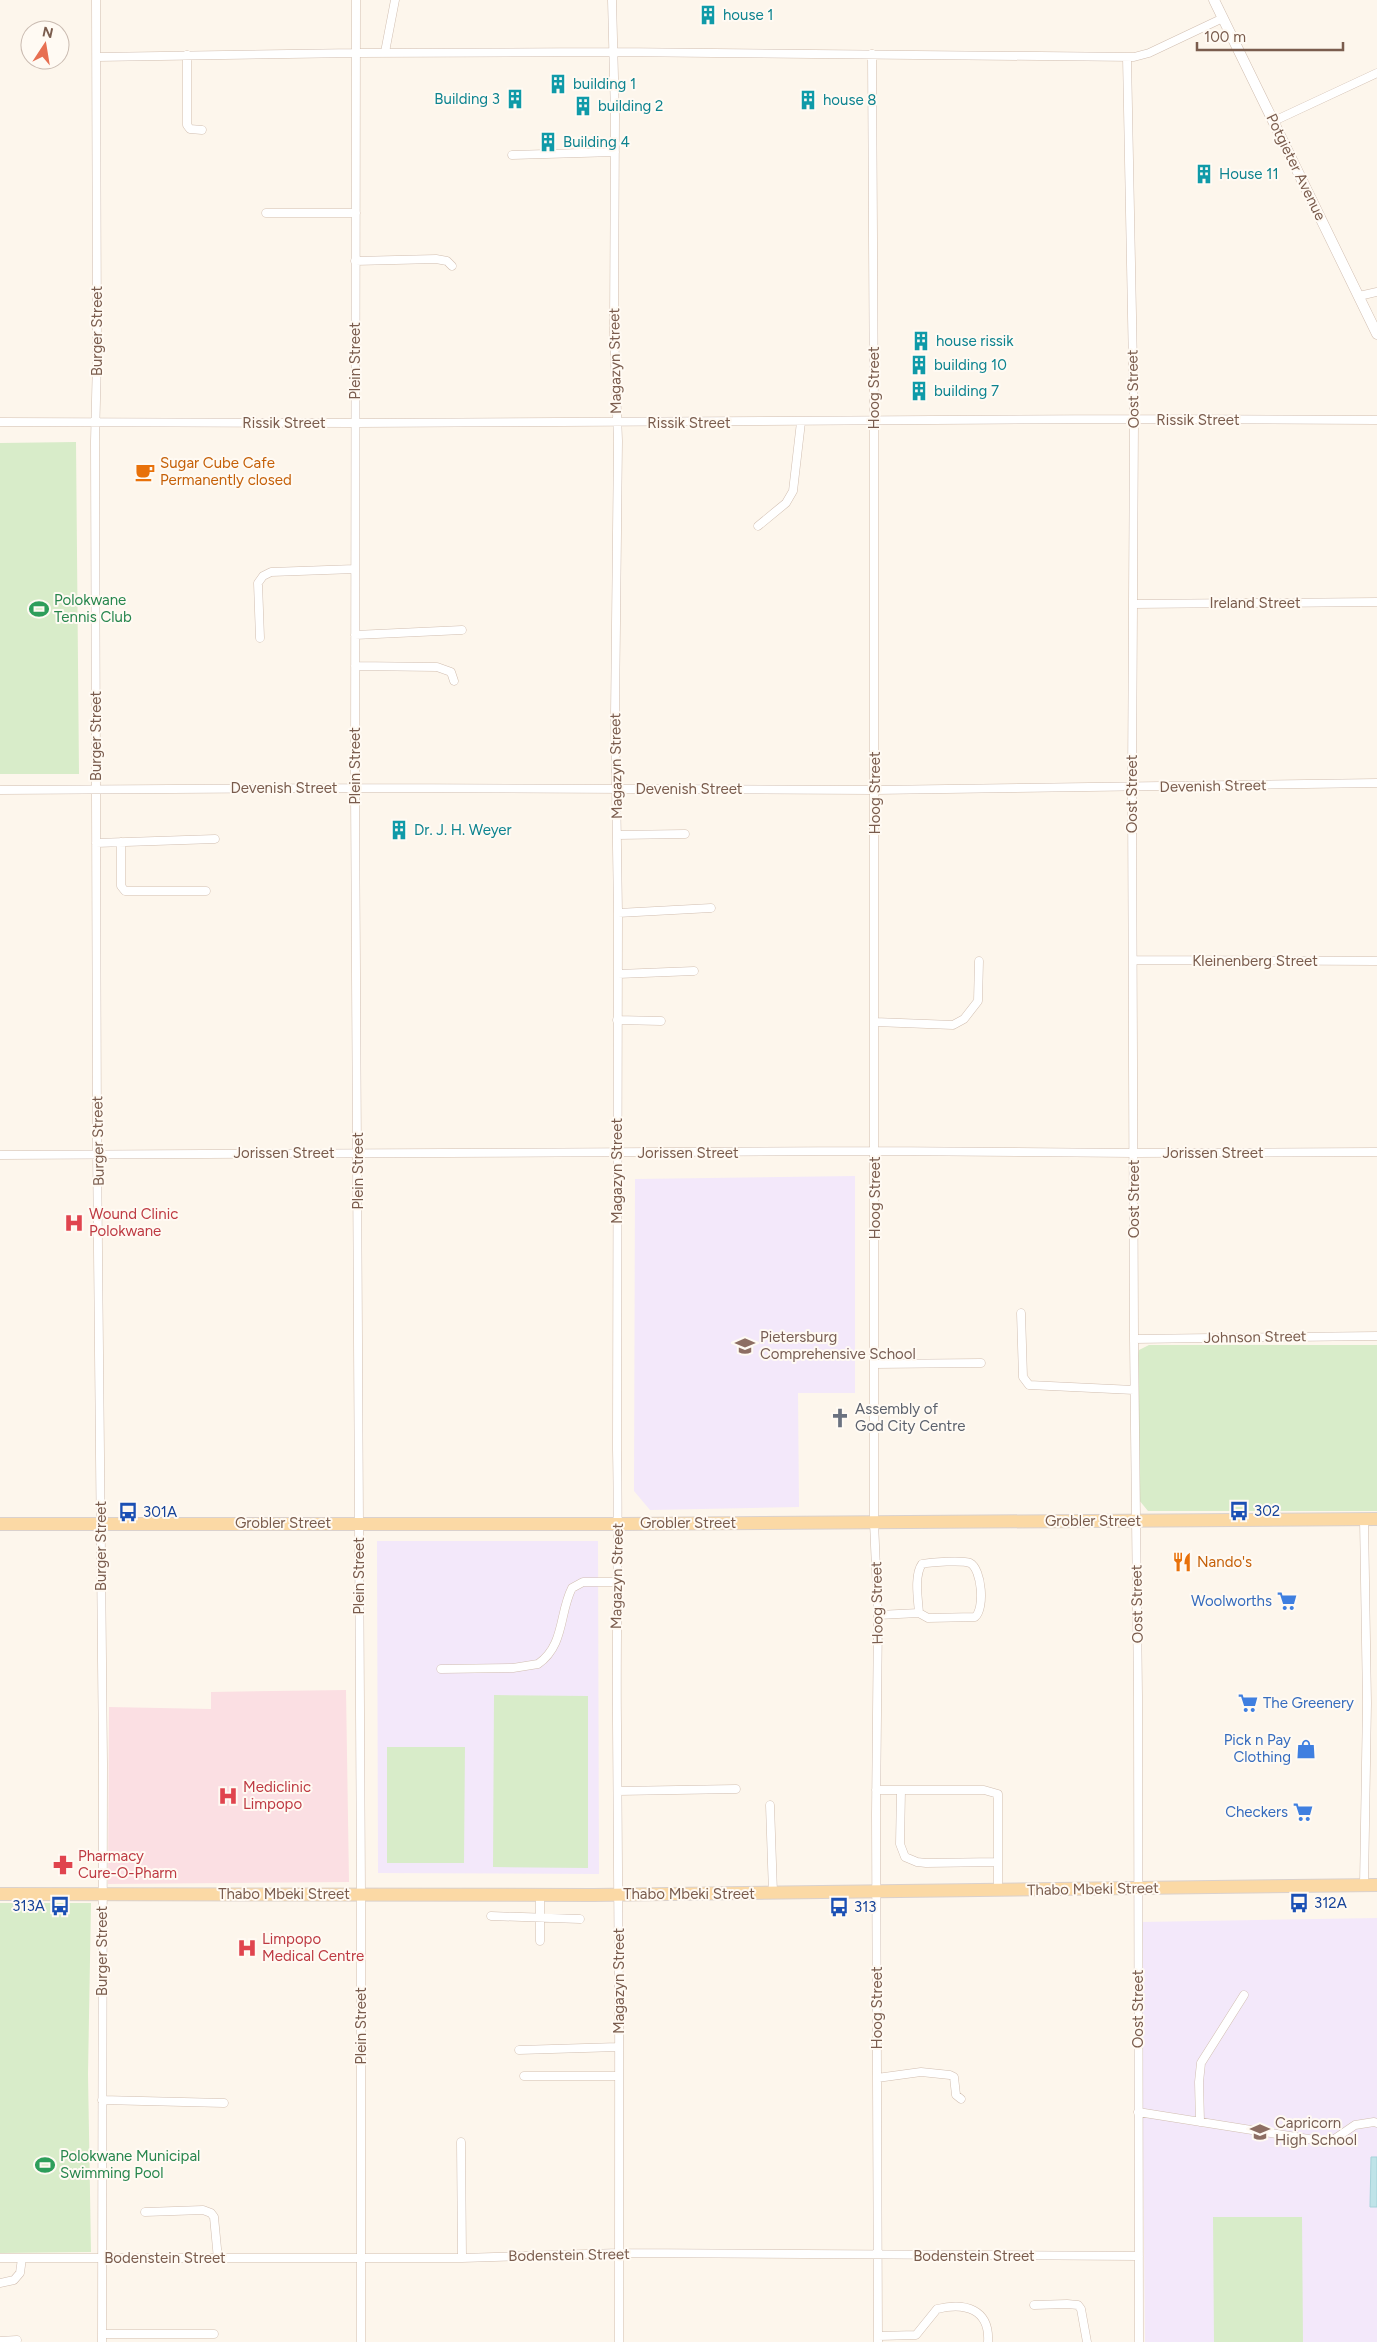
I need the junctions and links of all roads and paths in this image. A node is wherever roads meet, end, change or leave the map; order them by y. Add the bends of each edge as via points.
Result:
1 (96, 0) edge
2 (356, 0) edge
3 (395, 0) edge
4 (612, 0) edge
5 (1214, 0) edge
6 (1223, 18) junction
7 (385, 52) junction
8 (614, 52) junction
9 (356, 53) junction
10 (872, 54) junction
11 (187, 55) junction
12 (97, 57) junction
13 (1127, 57) junction
14 (1377, 73) edge
15 (1274, 121) junction
16 (202, 130) dead end
17 (615, 152) junction
18 (512, 155) dead end
19 (356, 213) junction
20 (266, 214) dead end
21 (355, 261) junction
22 (452, 266) dead end
23 (1377, 292) edge
24 (1359, 296) junction
25 (1377, 334) edge
26 (1134, 419) junction
27 (1377, 420) edge
28 (0, 422) edge
29 (616, 422) junction
30 (801, 422) junction
31 (874, 422) junction
32 (96, 423) junction
33 (355, 424) junction
34 (758, 526) dead end
35 (354, 570) junction
36 (1377, 602) edge
37 (1133, 604) junction
38 (462, 630) dead end
39 (355, 635) junction
40 (260, 638) dead end
41 (355, 666) junction
42 (454, 681) dead end
43 (1377, 783) edge
44 (1132, 787) junction
45 (355, 788) junction
46 (97, 789) junction
47 (618, 789) junction
48 (0, 790) edge
49 (875, 790) junction
50 (685, 834) dead end
51 (617, 835) junction
52 (215, 839) dead end
53 (121, 842) junction
54 (96, 843) junction
55 (206, 890) dead end
56 (711, 908) dead end
57 (618, 914) junction
58 (1134, 960) junction
59 (979, 961) dead end
60 (1377, 961) edge
61 (694, 971) dead end
62 (618, 974) junction
63 (617, 1020) junction
64 (661, 1021) dead end
65 (875, 1022) junction
66 (875, 1151) junction
67 (358, 1152) junction
68 (1377, 1152) edge
69 (617, 1153) junction
70 (1134, 1153) junction
71 (97, 1154) junction
72 (0, 1155) edge
73 (1020, 1313) dead end
74 (1377, 1336) edge
75 (1134, 1339) junction
76 (981, 1363) dead end
77 (874, 1364) junction
78 (1134, 1390) junction
79 (1371, 1519) edge
80 (1135, 1520) junction
81 (874, 1522) junction
82 (359, 1523) junction
83 (0, 1524) edge
84 (101, 1524) junction
85 (618, 1524) junction
86 (617, 1582) junction
87 (919, 1613) junction
88 (878, 1615) junction
89 (441, 1669) dead end
90 (1377, 1702) edge
91 (1367, 1703) junction
92 (736, 1789) dead end
93 (876, 1790) junction
94 (901, 1790) junction
95 (618, 1791) junction
96 (770, 1805) dead end
97 (998, 1862) junction
98 (1371, 1885) edge
99 (1138, 1888) junction
100 (998, 1890) junction
101 (878, 1892) junction
102 (772, 1893) junction
103 (0, 1894) edge
104 (102, 1894) junction
105 (361, 1894) junction
106 (540, 1894) junction
107 (619, 1894) junction
108 (491, 1916) dead end
109 (540, 1918) junction
110 (580, 1919) dead end
111 (540, 1941) dead end
112 (1244, 1995) dead end
113 (618, 2047) junction
114 (519, 2050) dead end
115 (524, 2076) dead end
116 (618, 2076) junction
117 (877, 2078) junction
118 (961, 2099) dead end
119 (102, 2100) junction
120 (224, 2103) dead end
121 (1138, 2112) junction
122 (1200, 2122) junction
123 (1377, 2123) edge
124 (461, 2142) dead end
125 (145, 2212) dead end
126 (619, 2253) junction
127 (878, 2255) junction
128 (1139, 2256) junction
129 (0, 2258) edge
130 (22, 2258) junction
131 (102, 2258) junction
132 (218, 2258) junction
133 (361, 2258) junction
134 (462, 2258) junction
135 (0, 2282) edge
136 (1034, 2305) dead end
137 (214, 2334) dead end
138 (916, 2335) junction
139 (102, 2338) edge
140 (878, 2339) edge
141 (17, 2340) dead end
142 (0, 2341) edge
143 (361, 2342) edge
144 (619, 2342) edge
145 (921, 2342) edge
146 (988, 2342) edge
147 (1088, 2342) edge
148 (1139, 2342) edge

1 - 12 street, Burger Street
2 - 9 street, Plein Street
3 - 7 street
4 - 8 street, Magazyn Street
5 - 6 street, Potgieter Avenue
6 - 13 street via 1149,53
6 - 15 street, Potgieter Avenue
7 - 8 street
7 - 9 street
8 - 10 street
8 - 17 street, Magazyn Street
9 - 11 street
9 - 19 street, Plein Street
10 - 13 street
10 - 31 street, Hoog Street
11 - 12 street
11 - 16 street via 187,125 190,129
12 - 32 street, Burger Street
13 - 26 street, Oost Street
14 - 15 street
15 - 24 street, Potgieter Avenue
17 - 18 street
17 - 29 street, Magazyn Street
19 - 20 street
19 - 21 street, Plein Street
21 - 22 street via 436,259 447,261
21 - 33 street, Plein Street
23 - 24 street
24 - 25 street, Potgieter Avenue
26 - 27 street, Rissik Street
26 - 31 street, Rissik Street
26 - 37 street, Oost Street
28 - 32 street, Rissik Street
29 - 30 street, Rissik Street
29 - 33 street, Rissik Street
29 - 47 street, Magazyn Street via 615,715
30 - 31 street, Rissik Street
30 - 34 street via 793,491 786,503
31 - 49 street, Hoog Street
32 - 33 street, Rissik Street
32 - 46 street, Burger Street
33 - 35 street, Plein Street
35 - 39 street, Plein Street
35 - 40 street via 271,572 263,576 258,583
36 - 37 street, Ireland Street
37 - 44 street, Oost Street
38 - 39 street
39 - 41 street, Plein Street
41 - 42 street via 437,667 450,672
41 - 45 street, Plein Street
43 - 44 street, Devenish Street
44 - 49 street, Devenish Street
44 - 58 street, Oost Street
45 - 46 street, Devenish Street
45 - 47 street, Devenish Street
45 - 67 street, Plein Street
46 - 48 street, Devenish Street
46 - 54 street, Burger Street
47 - 49 street, Devenish Street
47 - 51 street, Magazyn Street
49 - 65 street, Hoog Street
50 - 51 street
51 - 57 street, Magazyn Street
52 - 53 street
53 - 54 street
53 - 55 street via 121,886 125,891
54 - 71 street, Burger Street
56 - 57 street
57 - 62 street, Magazyn Street
58 - 60 street, Kleinenberg Street
58 - 70 street, Oost Street
59 - 65 street via 978,1001 960,1023
61 - 62 street
62 - 63 street, Magazyn Street
63 - 64 street
63 - 69 street, Magazyn Street
65 - 66 street, Hoog Street
66 - 69 street, Jorissen Street
66 - 70 street, Jorissen Street
66 - 77 street, Hoog Street
67 - 69 street, Jorissen Street
67 - 71 street, Jorissen Street
67 - 82 street, Plein Street
68 - 70 street, Jorissen Street
69 - 85 street, Magazyn Street
70 - 75 street, Oost Street
71 - 72 street, Jorissen Street
71 - 84 street, Burger Street
73 - 78 street via 1023,1377 1029,1385
74 - 75 street, Johnson Street
75 - 78 street, Oost Street
76 - 77 street
77 - 81 street, Hoog Street
78 - 80 street, Oost Street
79 - 80 main road, Grobler Street
79 - 91 street
80 - 81 main road, Grobler Street
80 - 99 street, Oost Street
81 - 85 main road, Grobler Street
81 - 88 street, Hoog Street
82 - 84 main road, Grobler Street
82 - 85 main road, Grobler Street
82 - 105 street, Plein Street
83 - 84 main road, Grobler Street
84 - 104 street, Burger Street
85 - 86 street, Magazyn Street
86 - 89 street via 583,1582 572,1588 560,1633 538,1664 513,1668
86 - 95 street, Magazyn Street
87 - 87 street via 918,1578 922,1564 966,1562 974,1566 981,1595 977,1616 928,1618
87 - 88 street
88 - 93 street, Hoog Street
90 - 91 street
91 - 98 street
92 - 95 street
93 - 94 street
93 - 101 street, Hoog Street
94 - 97 street via 900,1844 905,1857 926,1863
94 - 97 street via 996,1792 1000,1798
95 - 107 street, Magazyn Street
96 - 102 street
97 - 100 street
98 - 99 main road, Thabo Mbeki Street
99 - 100 main road, Thabo Mbeki Street
99 - 121 street, Oost Street
100 - 101 main road, Thabo Mbeki Street
101 - 102 main road, Thabo Mbeki Street
101 - 117 street, Hoog Street
102 - 107 main road, Thabo Mbeki Street
103 - 104 main road, Thabo Mbeki Street
104 - 105 main road, Thabo Mbeki Street
104 - 119 street, Burger Street
105 - 106 main road, Thabo Mbeki Street
105 - 133 street, Plein Street
106 - 107 main road, Thabo Mbeki Street
106 - 109 street
107 - 113 street, Magazyn Street
108 - 109 street
109 - 110 street
109 - 111 street
112 - 122 street via 1201,2063
113 - 114 street
113 - 116 street, Magazyn Street
115 - 116 street
116 - 126 street, Magazyn Street
117 - 118 street via 922,2072 950,2075 954,2077 956,2094
117 - 127 street, Hoog Street
119 - 120 street
119 - 131 street, Burger Street
121 - 122 street
121 - 128 street, Oost Street
122 - 123 street via 1320,2141 1333,2140 1355,2125
124 - 134 street
125 - 132 street via 203,2210 211,2213
126 - 127 street, Bodenstein Street
126 - 134 street, Bodenstein Street
126 - 144 street, Magazyn Street
127 - 128 street, Bodenstein Street
127 - 140 street, Hoog Street
128 - 148 street, Oost Street
129 - 130 street, Bodenstein Street
130 - 131 street, Bodenstein Street
130 - 135 street via 20,2273 14,2280
131 - 132 street, Bodenstein Street
131 - 139 street, Burger Street
132 - 133 street, Bodenstein Street
133 - 134 street, Bodenstein Street
133 - 143 street, Plein Street
136 - 147 street via 1078,2305
137 - 139 street
138 - 140 street
138 - 145 street
138 - 146 street via 937,2309 961,2307 974,2310 983,2318
141 - 142 street

